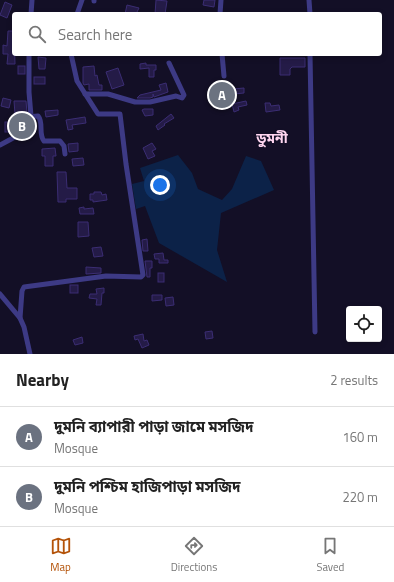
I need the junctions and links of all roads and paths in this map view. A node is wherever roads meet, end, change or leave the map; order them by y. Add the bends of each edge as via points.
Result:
1 (32, 0) edge
2 (82, 0) edge
3 (221, 0) edge
4 (309, 0) edge
5 (31, 12) edge
6 (78, 12) edge
7 (220, 12) edge
8 (310, 12) edge
9 (29, 56) edge
10 (71, 56) edge
11 (222, 56) edge
12 (310, 56) edge
13 (169, 63) dead end
14 (224, 76) dead end
15 (85, 94) junction
16 (31, 116) junction
17 (0, 145) edge
18 (65, 154) dead end
19 (0, 294) edge
20 (20, 318) junction
21 (315, 332) dead end
22 (30, 354) edge

1 - 5 street
2 - 6 street
3 - 7 street
4 - 8 street
9 - 16 street
10 - 15 street via 77,81
11 - 14 street
12 - 21 street
13 - 15 street via 184,95 182,98 176,96 150,102 135,102 108,94
15 - 20 street via 98,114 120,114 143,275 106,276 24,287
16 - 17 street via 16,118 14,137
16 - 18 street via 40,117 41,137 44,141 60,141
19 - 20 street
20 - 22 street

